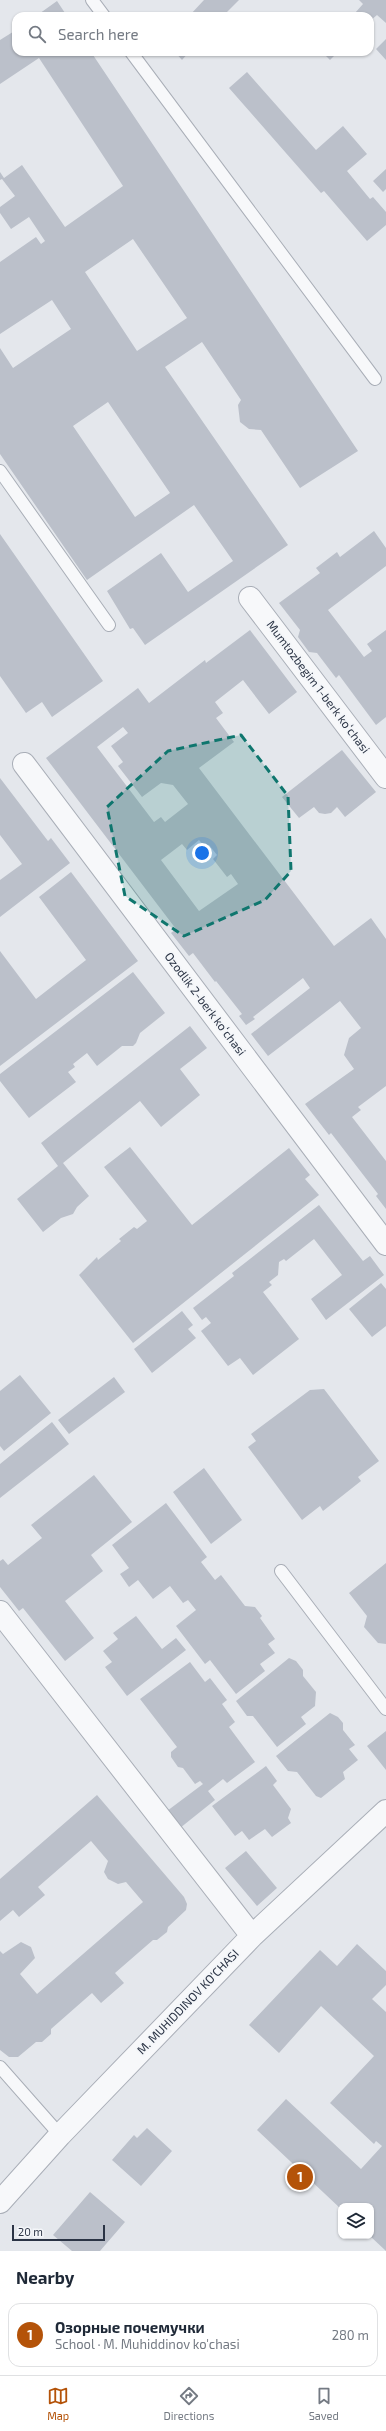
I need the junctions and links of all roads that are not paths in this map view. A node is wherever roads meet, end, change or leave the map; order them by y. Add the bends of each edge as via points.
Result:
1 (92, 0) edge
2 (101, 12) edge
3 (134, 56) edge
4 (375, 379) dead end
5 (0, 471) edge
6 (250, 598) dead end
7 (109, 625) dead end
8 (24, 764) dead end
9 (386, 777) edge
10 (386, 1244) edge
11 (281, 1571) dead end
12 (0, 1612) edge
13 (386, 1709) edge
14 (386, 1811) edge
15 (252, 1936) junction
16 (0, 2067) edge
17 (60, 2135) junction
18 (0, 2202) edge

1 - 2 lane
3 - 4 lane
5 - 7 lane
6 - 9 street, Mumtozbegim 1-berk koʻchasi
8 - 10 street, Ozodlik 2-berk koʻchasi
11 - 13 lane
12 - 15 street
14 - 15 street, M. MUHIDDINOV KO'CHASI
15 - 17 street, M. MUHIDDINOV KO'CHASI
16 - 17 lane
17 - 18 street, M. MUHIDDINOV KO'CHASI

